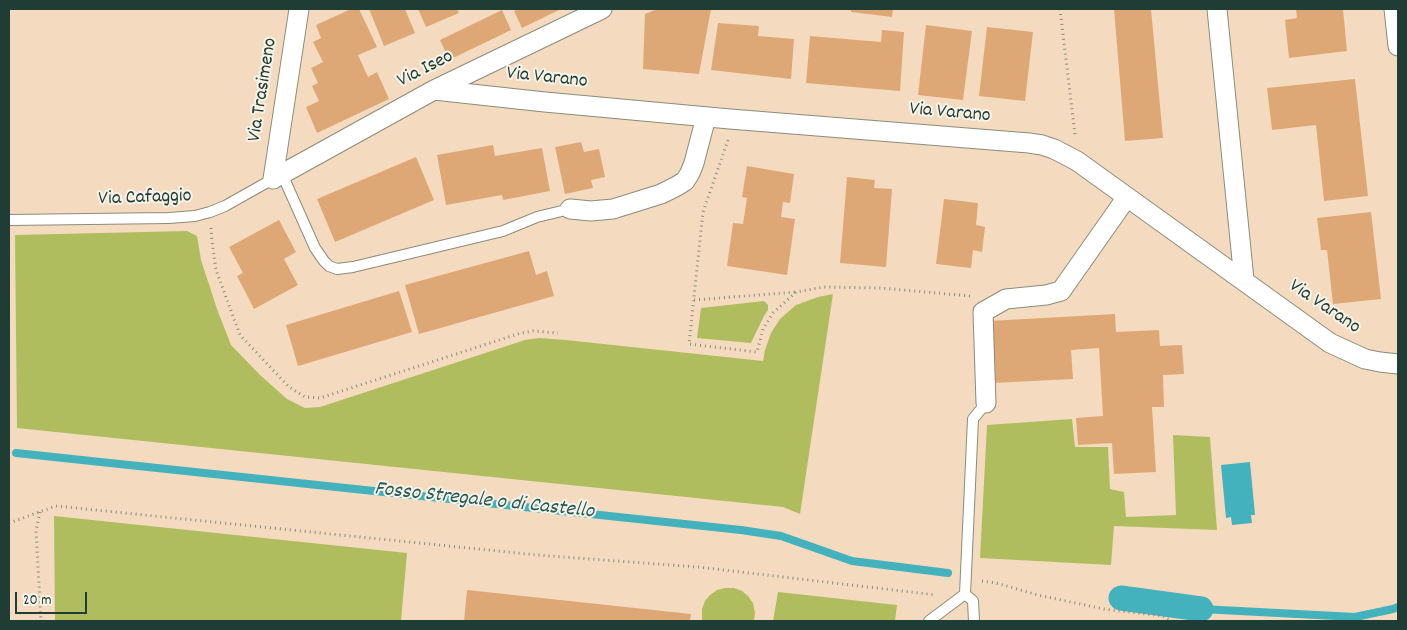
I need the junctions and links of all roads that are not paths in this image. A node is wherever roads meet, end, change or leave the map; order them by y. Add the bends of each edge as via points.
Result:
1 (299, 9) edge
2 (602, 9) edge
3 (1217, 9) edge
4 (1394, 9) edge
5 (1398, 46) edge
6 (434, 90) junction
7 (706, 117) junction
8 (278, 176) junction
9 (1127, 196) junction
10 (570, 209) joint
11 (9, 220) edge
12 (1244, 280) junction
13 (1398, 364) edge
14 (986, 403) joint
15 (965, 594) junction
16 (929, 621) edge
17 (974, 621) edge

1 - 8 street, Via Trasimeno
2 - 6 street, Via Iseo
3 - 12 street
4 - 5 street
6 - 7 street, Via Varano
6 - 8 street, Via Iseo
7 - 9 street, Via Varano via 1030,143 1054,149 1077,160
7 - 10 street via 690,173 678,186 613,209
8 - 10 lane via 316,248 329,266 337,269 503,231 537,217
8 - 11 lane, Via Cafaggio via 224,206 195,216
9 - 12 street, Via Varano
9 - 14 street via 1061,291 1006,299 984,312
12 - 13 street, Via Varano via 1330,343 1365,359
14 - 15 lane via 973,419
15 - 16 lane
15 - 17 lane via 973,601

